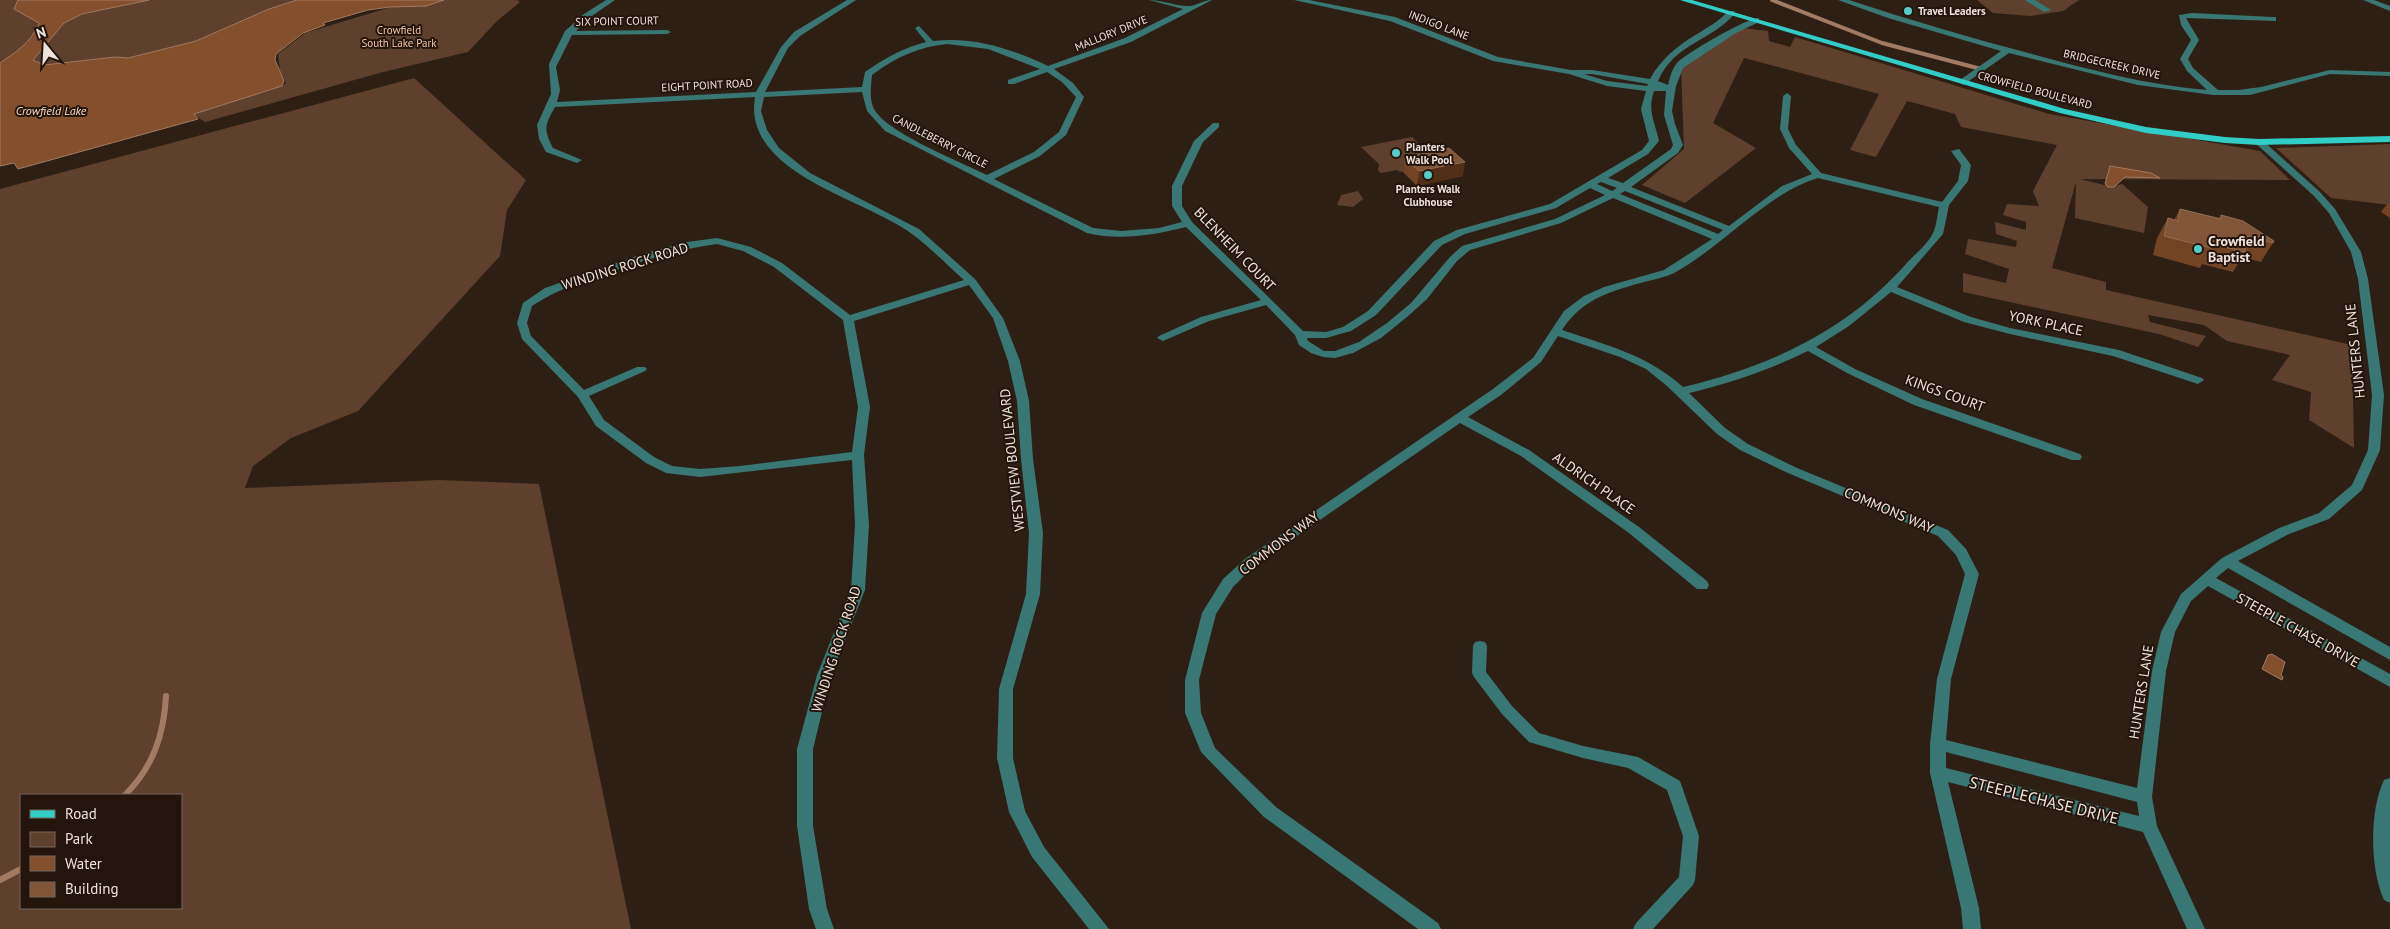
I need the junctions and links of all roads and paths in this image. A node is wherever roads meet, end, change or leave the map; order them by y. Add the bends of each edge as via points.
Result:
1 (611, 0) edge
2 (852, 0) edge
3 (1153, 0) edge
4 (1208, 0) edge
5 (1298, 0) edge
6 (1684, 0) edge
7 (1842, 0) edge
8 (2029, 0) edge
9 (2367, 0) edge
10 (1191, 9) junction
11 (2390, 9) edge
12 (2047, 10) dead end
13 (1732, 13) junction
14 (2273, 19) dead end
15 (1756, 20) junction
16 (918, 28) dead end
17 (667, 32) dead end
18 (568, 33) junction
19 (931, 43) junction
20 (2007, 50) junction
21 (1048, 69) junction
22 (2390, 74) edge
23 (1011, 82) dead end
24 (1963, 82) junction
25 (1651, 85) junction
26 (866, 89) junction
27 (1672, 89) junction
28 (2215, 92) junction
29 (760, 93) junction
30 (1788, 96) dead end
31 (550, 105) junction
32 (1216, 125) dead end
33 (2390, 139) edge
34 (2259, 142) junction
35 (1956, 151) dead end
36 (577, 160) dead end
37 (1818, 176) junction
38 (988, 178) junction
39 (1601, 178) junction
40 (1590, 185) junction
41 (1624, 187) junction
42 (1614, 194) junction
43 (1944, 206) junction
44 (1510, 218) junction
45 (1188, 224) junction
46 (1467, 230) junction
47 (1527, 230) junction
48 (1731, 230) junction
49 (1719, 238) junction
50 (1483, 242) junction
51 (971, 280) junction
52 (1890, 288) junction
53 (1266, 302) junction
54 (848, 319) junction
55 (1556, 332) junction
56 (1300, 334) junction
57 (1163, 338) dead end
58 (1808, 347) junction
59 (641, 369) dead end
60 (2198, 380) dead end
61 (1679, 392) junction
62 (582, 395) junction
63 (1460, 418) junction
64 (858, 455) junction
65 (2076, 457) dead end
66 (2227, 561) junction
67 (2206, 579) junction
68 (1702, 585) dead end
69 (1480, 646) dead end
70 (2390, 654) edge
71 (2390, 681) edge
72 (1938, 744) junction
73 (1938, 773) junction
74 (2390, 785) edge
75 (2144, 797) junction
76 (2149, 826) junction
77 (2387, 878) edge
78 (2390, 895) edge
79 (826, 929) edge
80 (1100, 929) edge
81 (1432, 929) edge
82 (1642, 929) edge
83 (1972, 929) edge
84 (2196, 929) edge

1 - 18 street via 588,14
2 - 29 street, WESTVIEW BOULEVARD via 797,34 784,47
3 - 10 street
4 - 10 street, MALLORY DRIVE
5 - 25 street, INDIGO LANE via 1392,19 1496,59 1571,72 1585,79
6 - 13 main road, CROWFIELD BOULEVARD
7 - 20 street, BRIDGECREEK DRIVE
8 - 12 street
9 - 11 street
10 - 21 street, MALLORY DRIVE via 1128,40
13 - 15 main road, CROWFIELD BOULEVARD
13 - 25 street via 1674,52 1660,66
14 - 28 street via 2182,17 2195,40 2184,59
15 - 24 main road, CROWFIELD BOULEVARD
15 - 27 street via 1682,63 1676,69
16 - 19 street
17 - 18 street, SIX POINT COURT
18 - 31 street via 552,67 556,84
19 - 21 street, CANDLEBERRY CIRCLE via 980,44 1006,50
19 - 26 street, CANDLEBERRY CIRCLE via 892,57 878,66 868,74
20 - 24 street
20 - 28 street, BRIDGECREEK DRIVE via 2142,85
21 - 23 street, MALLORY DRIVE
21 - 38 street, CANDLEBERRY CIRCLE via 1072,84 1080,97 1062,133 1037,154
22 - 28 street, BRIDGECREEK DRIVE via 2329,72 2264,90
24 - 34 main road, CROWFIELD BOULEVARD via 2146,130
25 - 27 street, INDIGO LANE
25 - 39 street via 1645,108 1654,136 1652,146
26 - 29 street, EIGHT POINT ROAD
26 - 38 street, CANDLEBERRY CIRCLE via 868,108 888,128
27 - 41 street, BLENHEIM COURT via 1668,111 1678,145 1665,159
29 - 31 street, EIGHT POINT ROAD
29 - 51 street, WESTVIEW BOULEVARD via 757,111 776,150 807,175 915,231
30 - 37 street via 1784,129 1792,146
31 - 36 street via 542,120 540,134 549,150
32 - 45 street, BLENHEIM COURT via 1199,141 1176,186 1177,206
33 - 34 main road, CROWFIELD BOULEVARD
34 - 66 street, HUNTERS LANE via 2327,206 2342,224 2356,252 2363,279 2378,395 2374,450 2357,487 2324,516 2284,531
35 - 43 street via 1966,165 1963,181
37 - 43 street, COMMONS WAY
37 - 48 street, COMMONS WAY via 1786,188
38 - 45 street, CANDLEBERRY CIRCLE via 1091,231 1121,234 1159,231
39 - 40 street
39 - 41 street
40 - 42 street
40 - 44 street via 1553,206
41 - 42 street, BLENHEIM COURT
41 - 48 street
42 - 47 street, BLENHEIM COURT via 1558,221
42 - 49 street
43 - 52 street via 1938,234
44 - 46 street
44 - 47 street
45 - 53 street, BLENHEIM COURT
46 - 50 street
46 - 56 street via 1438,242 1386,300 1364,318 1334,334
47 - 50 street, BLENHEIM COURT
48 - 49 street, COMMONS WAY
49 - 55 street, COMMONS WAY via 1668,272 1588,298 1568,313
50 - 56 street, BLENHEIM COURT via 1458,254 1424,296 1370,340 1345,352 1323,354 1303,343
51 - 54 street
51 - 80 street, WESTVIEW BOULEVARD via 998,318 1014,361 1023,401 1036,533 1033,594 1006,689 1005,758 1017,812 1038,852
52 - 58 street via 1845,324
52 - 60 street, YORK PLACE via 1977,323 2150,362
53 - 56 street, BLENHEIM COURT
53 - 57 street via 1205,319
54 - 62 street, WINDING ROCK ROAD via 778,265 747,249 717,242 687,245 658,253 548,290 527,305 522,323 526,337
54 - 64 street, WINDING ROCK ROAD via 864,407
55 - 61 street, COMMONS WAY via 1632,358 1660,374
55 - 63 street, COMMONS WAY via 1537,360
58 - 61 street via 1775,364
58 - 65 street, KINGS COURT via 1918,402
59 - 62 street
61 - 72 street, COMMONS WAY via 1710,423 1742,446 1943,533 1961,552 1972,574 1944,680
62 - 64 street, WINDING ROCK ROAD via 600,423 650,460 670,470 700,473 740,470
63 - 68 street, ALDRICH PLACE via 1525,453 1634,530
63 - 81 street, COMMONS WAY via 1299,527 1250,562 1228,583 1209,614 1192,680 1193,713 1209,752 1270,812
64 - 79 street, WINDING ROCK ROAD via 862,524 858,590 824,675 805,749 805,826 818,909
66 - 67 street, HUNTERS LANE
66 - 70 street, STEEPLE CHASE DRIVE
67 - 71 street, STEEPLE CHASE DRIVE
67 - 75 street, HUNTERS LANE via 2186,598 2168,632 2158,671
69 - 82 street via 1479,673 1507,710 1534,738 1632,762 1674,786 1691,836 1687,880
72 - 73 street, COMMONS WAY
72 - 75 street, STEEPLECHASE DRIVE
73 - 76 street, STEEPLECHASE DRIVE
73 - 83 street, COMMONS WAY via 1970,908
74 - 77 street via 2384,806
75 - 76 street, HUNTERS LANE
76 - 84 street, HUNTERS LANE
77 - 78 street

